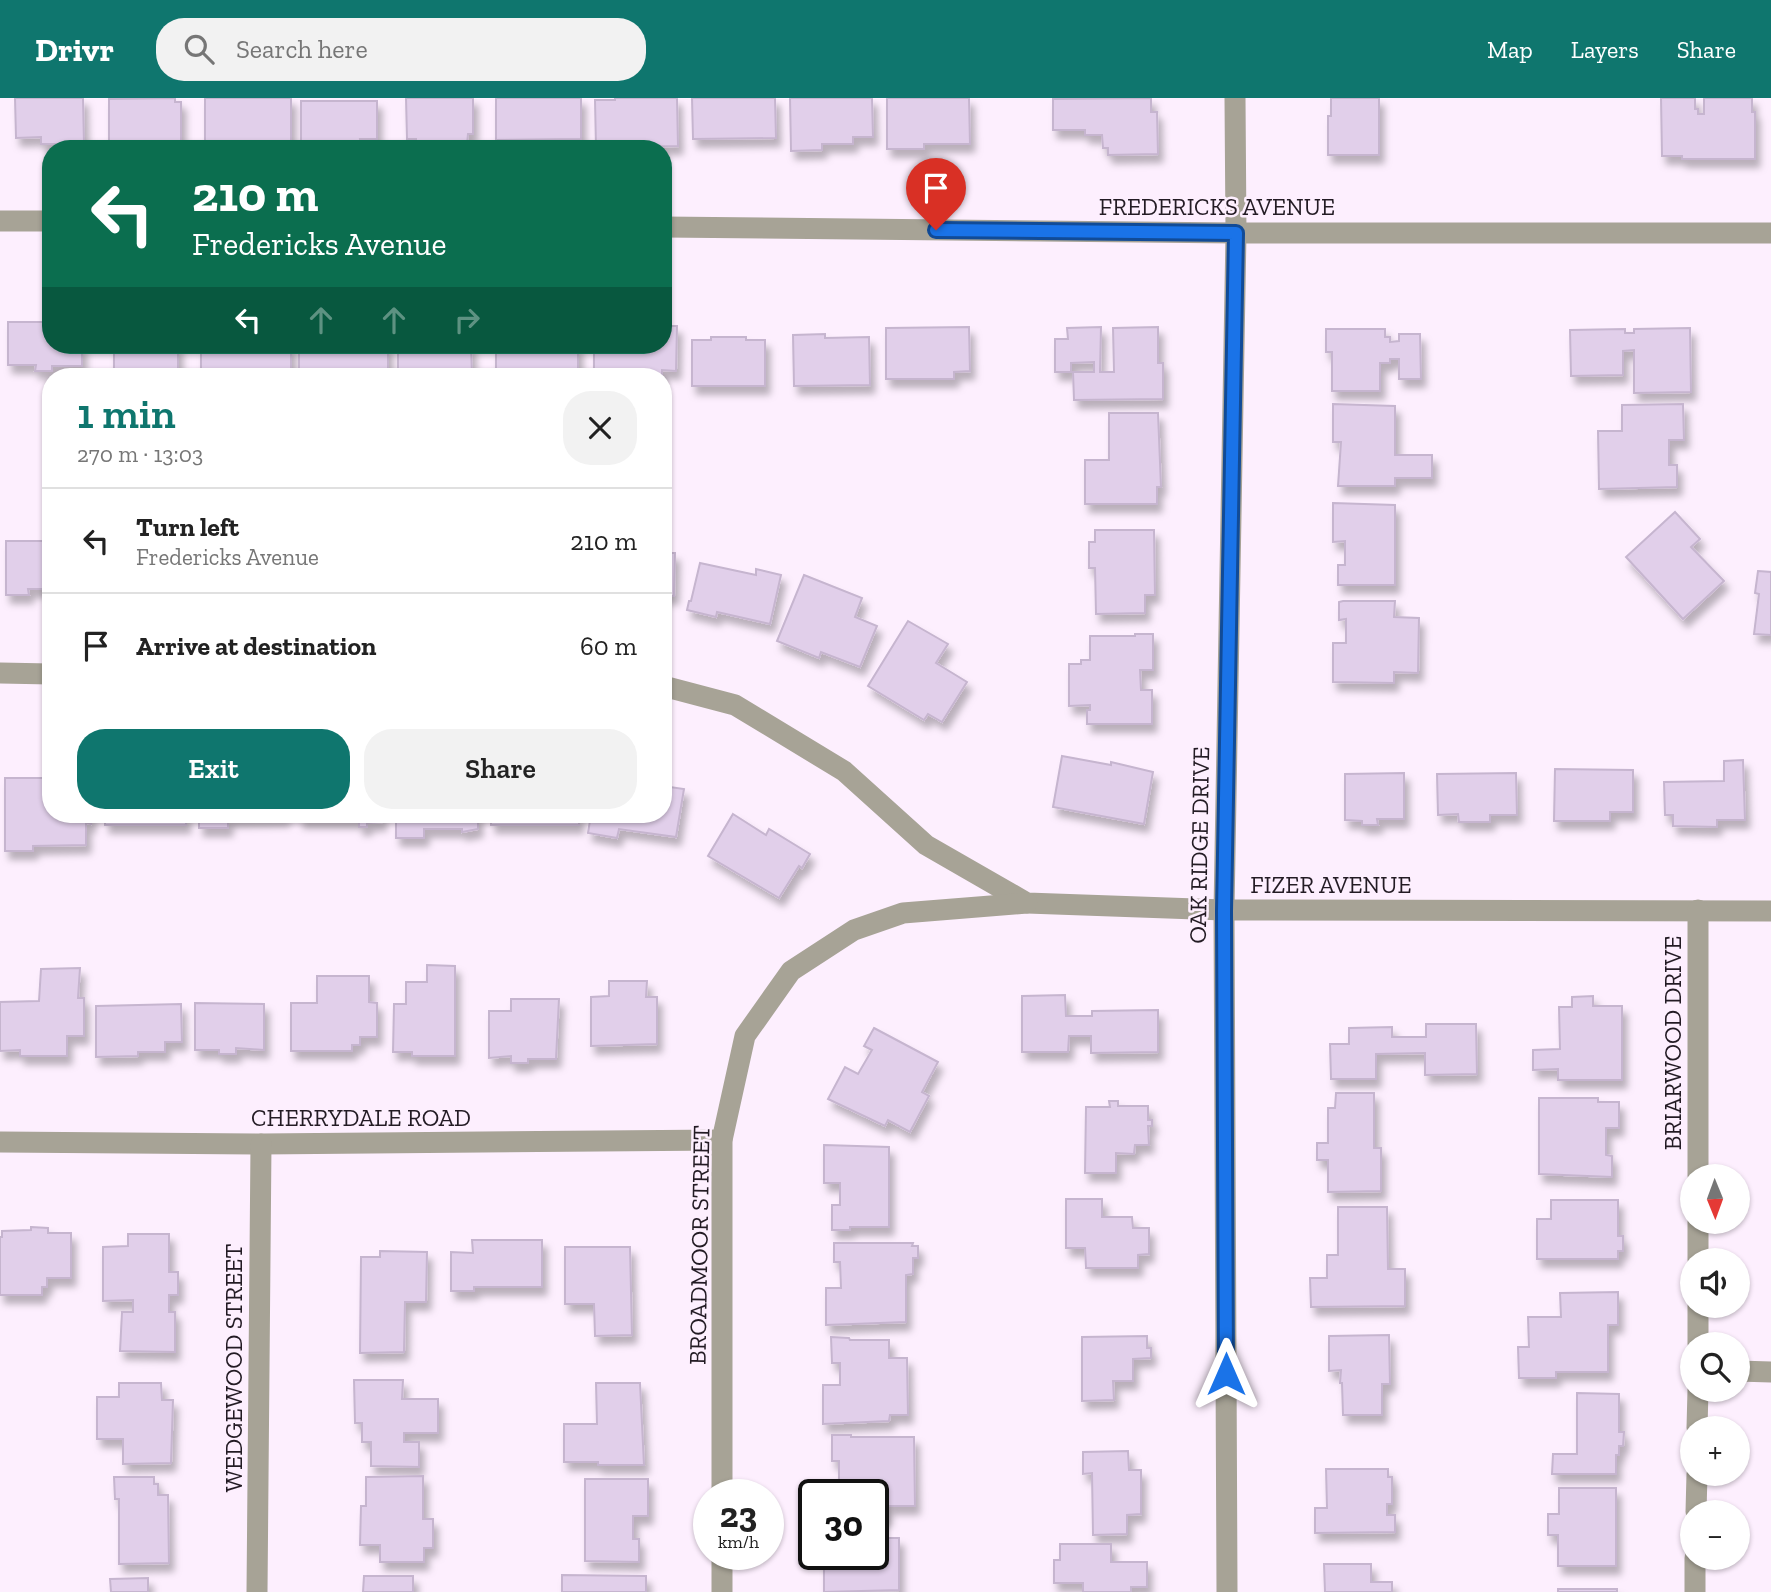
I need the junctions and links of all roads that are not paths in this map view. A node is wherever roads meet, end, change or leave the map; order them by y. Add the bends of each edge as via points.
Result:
1 (1235, 98) edge
2 (0, 221) edge
3 (42, 221) edge
4 (672, 227) edge
5 (1236, 233) junction
6 (1771, 233) edge
7 (0, 673) edge
8 (42, 674) edge
9 (672, 688) edge
10 (1027, 903) junction
11 (1224, 911) junction
12 (1698, 911) junction
13 (1771, 911) edge
14 (722, 1140) junction
15 (0, 1142) edge
16 (261, 1144) junction
17 (1698, 1164) edge
18 (1750, 1371) edge
19 (1771, 1372) edge
20 (722, 1479) edge
21 (722, 1570) edge
22 (1695, 1570) edge
23 (257, 1592) edge
24 (722, 1592) edge
25 (1227, 1592) edge
26 (1695, 1592) edge

1 - 5 street, OAK RIDGE DRIVE
2 - 3 street
4 - 5 street, FREDERICKS AVENUE
5 - 6 street, FREDERICKS AVENUE
5 - 11 street, OAK RIDGE DRIVE
7 - 8 street
9 - 10 street, FIZER AVENUE via 735,705 844,771 926,845
10 - 11 street, FIZER AVENUE
10 - 14 street, BROADMOOR STREET via 903,913 855,930 791,971 745,1036
11 - 12 street, FIZER AVENUE
11 - 25 street, OAK RIDGE DRIVE
12 - 13 street, FIZER AVENUE
12 - 17 street, BRIARWOOD DRIVE
14 - 16 street, CHERRYDALE ROAD
14 - 20 street, BROADMOOR STREET
15 - 16 street, CHERRYDALE ROAD
16 - 23 street, WEDGEWOOD STREET
18 - 19 street
21 - 24 street
22 - 26 street

